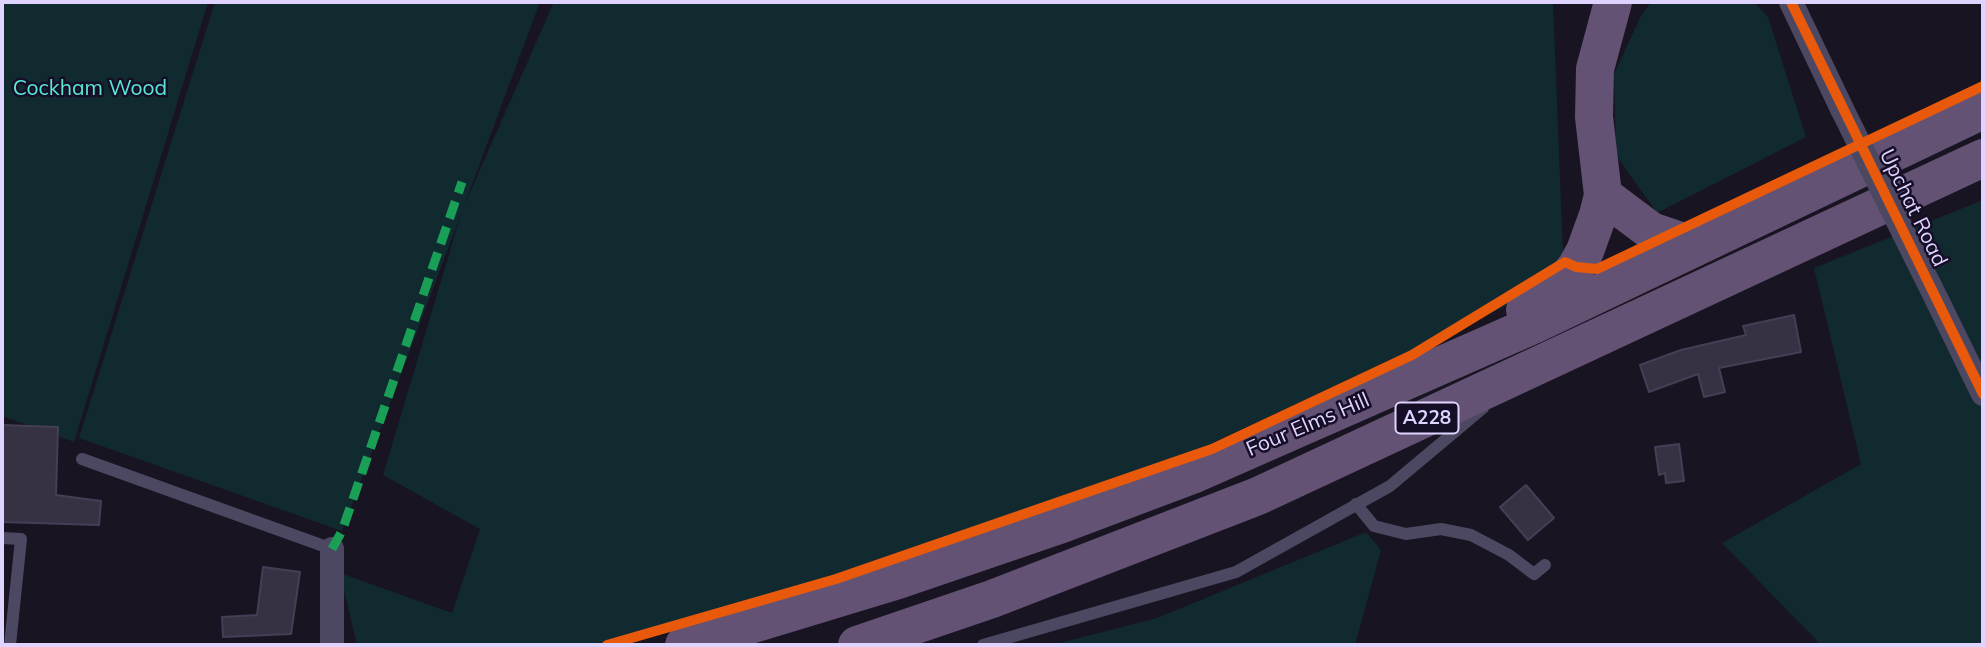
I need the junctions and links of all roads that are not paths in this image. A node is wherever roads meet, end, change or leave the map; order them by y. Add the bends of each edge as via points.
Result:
1 (1612, 2) edge
2 (1791, 2) edge
3 (1983, 110) edge
4 (1983, 158) edge
5 (1603, 195) junction
6 (1695, 246) junction
7 (1451, 361) junction
8 (1524, 374) junction
9 (1983, 394) edge
10 (82, 459) dead end
11 (1356, 504) junction
12 (2, 538) edge
13 (332, 549) joint
14 (1545, 565) dead end
15 (9, 645) edge
16 (332, 645) edge
17 (684, 645) edge
18 (857, 645) edge
19 (983, 645) edge

1 - 5 main road via 1595,69 1594,117
2 - 9 street, Upchat Road, bridge
3 - 6 main road, Four Elms Hill / A228
4 - 8 main road, Four Elms Hill / A228
5 - 6 main road via 1650,231
5 - 7 main road via 1585,251 1564,282
6 - 7 main road, Four Elms Hill / A228
7 - 17 main road, Four Elms Hill / A228 via 1204,470 1062,524
8 - 11 lane via 1390,486
8 - 18 main road, Four Elms Hill / A228 via 1258,496 992,599
10 - 13 lane
11 - 14 lane via 1374,526 1406,534 1441,529 1471,535 1510,555 1534,574
11 - 19 lane via 1236,572
12 - 15 lane via 20,539
13 - 16 street

